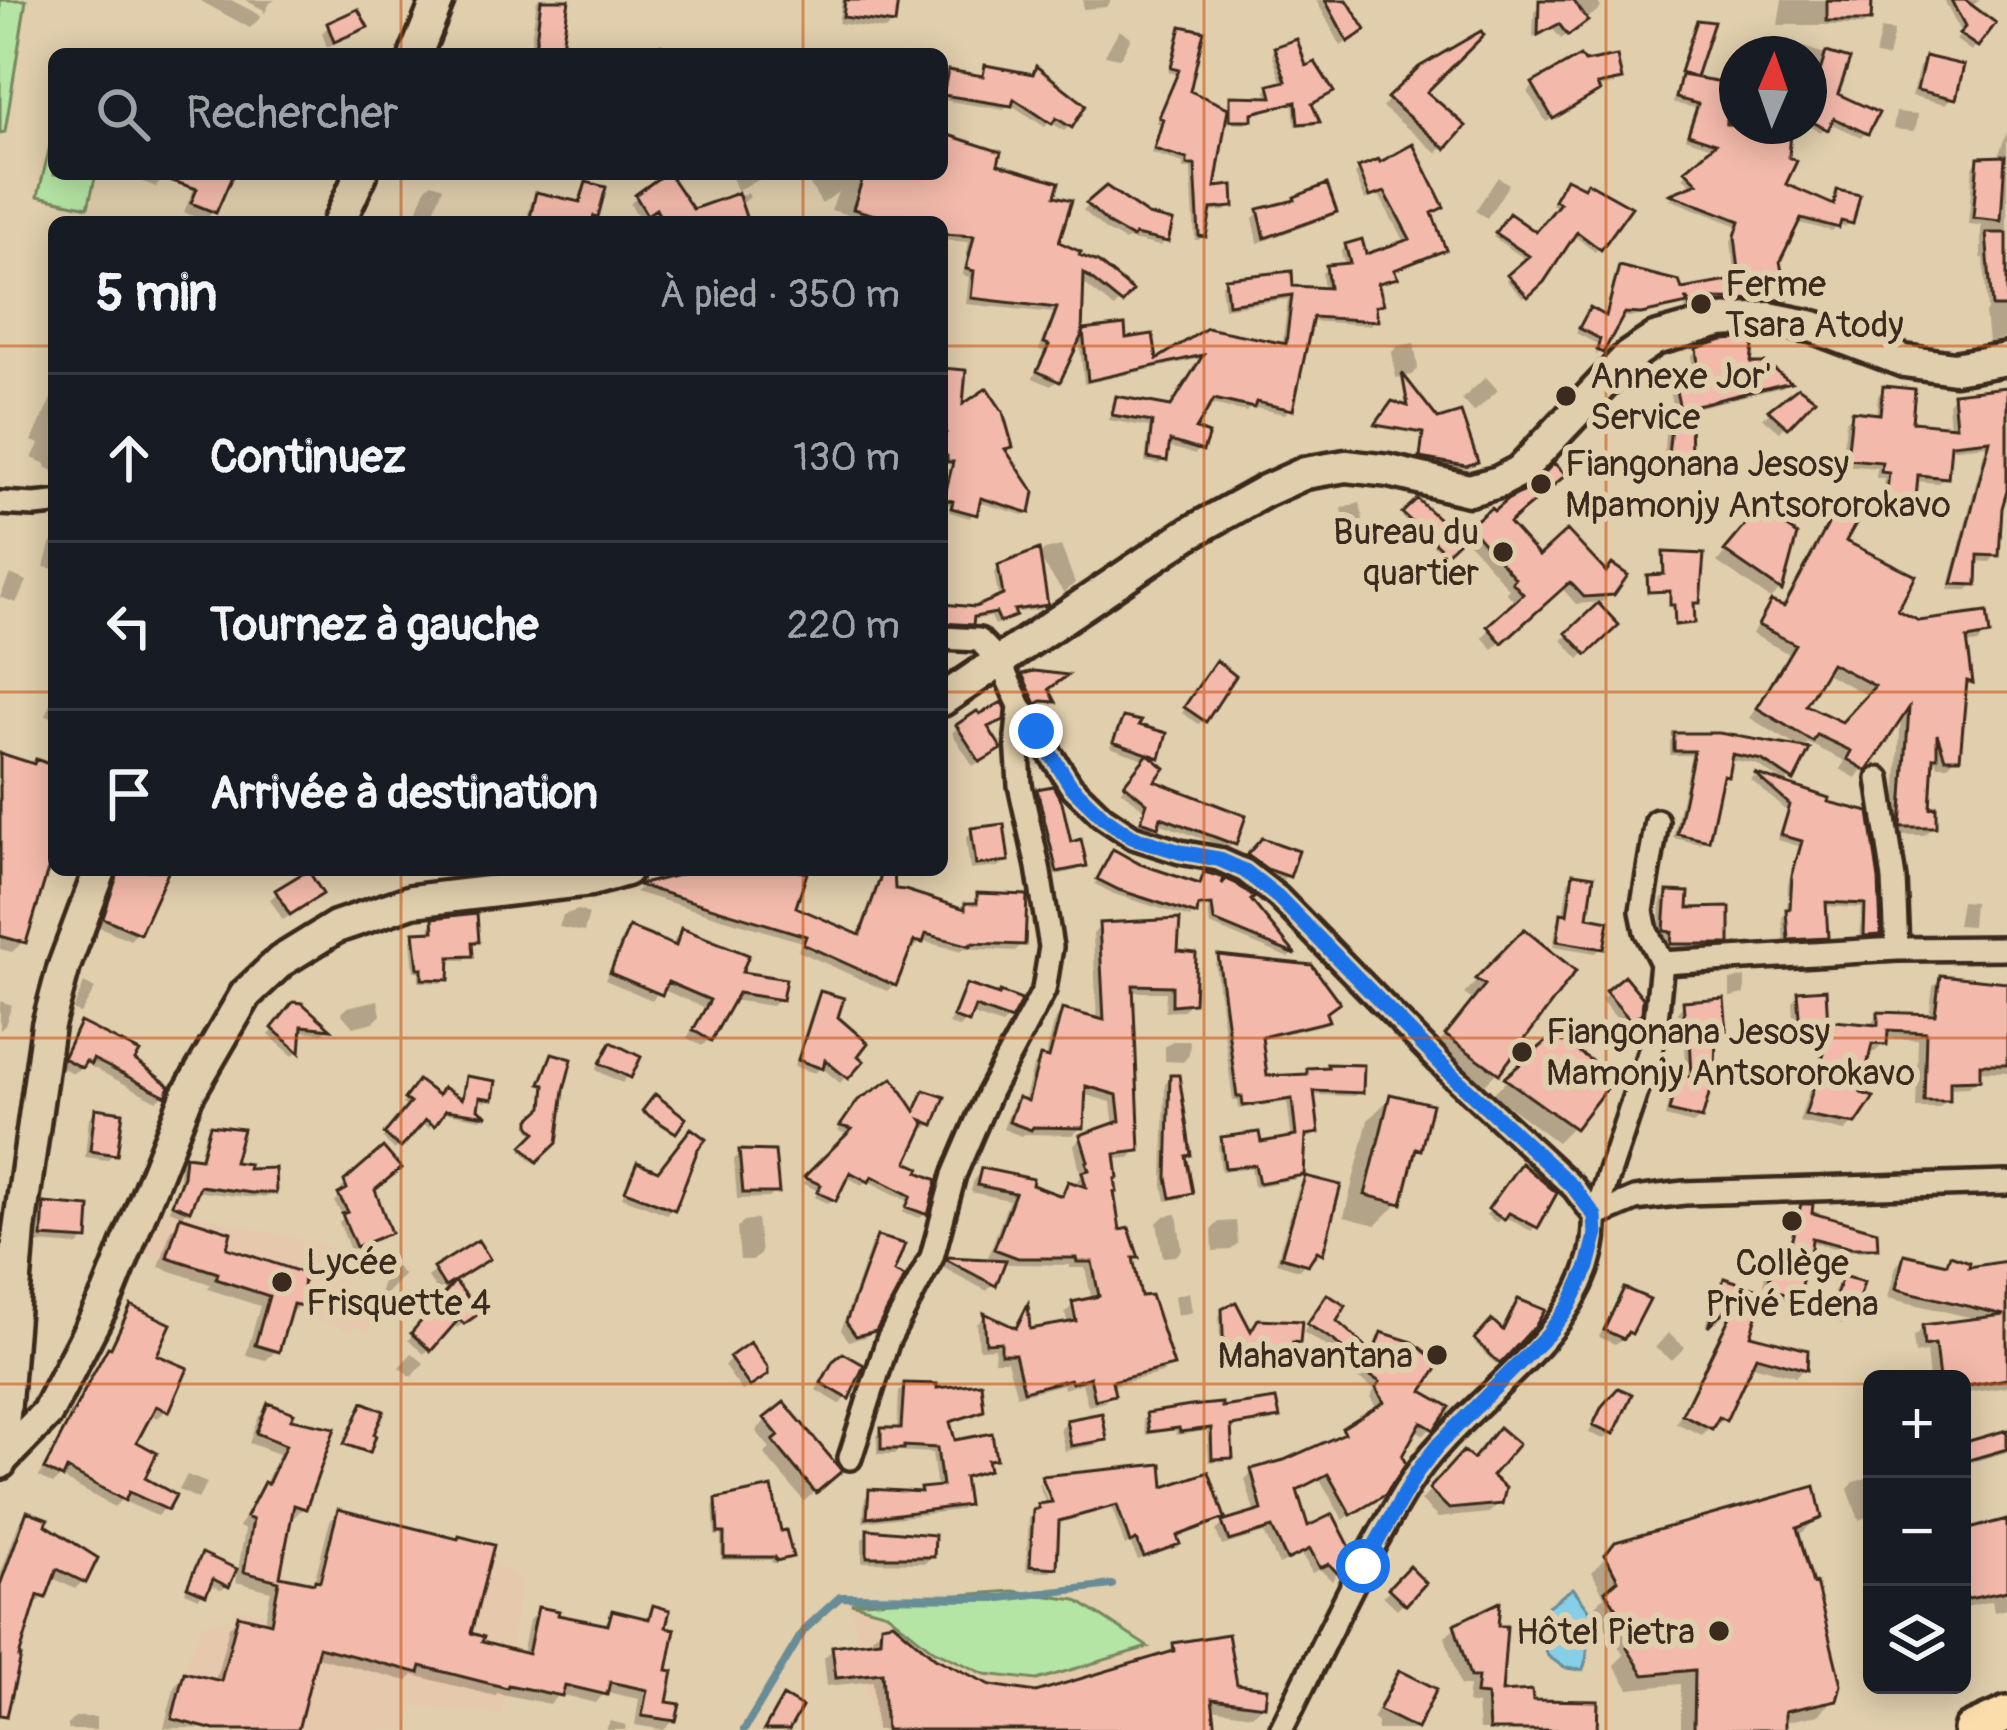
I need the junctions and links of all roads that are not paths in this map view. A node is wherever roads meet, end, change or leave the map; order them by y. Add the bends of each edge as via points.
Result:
1 (438, 0) edge
2 (418, 48) edge
3 (358, 180) edge
4 (342, 216) edge
5 (2007, 359) edge
6 (0, 503) edge
7 (48, 504) edge
8 (948, 638) edge
9 (1000, 662) junction
10 (948, 696) edge
11 (1021, 706) junction
12 (1879, 778) dead end
13 (1657, 821) dead end
14 (98, 876) edge
15 (605, 876) edge
16 (2007, 948) edge
17 (1897, 949) junction
18 (1662, 963) junction
19 (2007, 1184) edge
20 (1595, 1216) junction
21 (850, 1458) dead end
22 (0, 1462) edge
23 (2007, 1714) edge
24 (1281, 1730) edge
25 (1971, 1730) edge

1 - 2 street
3 - 4 street
5 - 9 street via 1920,364 1769,318 1655,339 1628,357 1520,471 1499,482 1469,490 1346,466 1305,473 1186,535
6 - 7 street
8 - 9 street via 979,640
9 - 10 street
9 - 11 street
11 - 20 street via 1071,786 1103,817 1132,837 1245,871 1278,897
11 - 21 street via 1020,785 1051,947 1044,990 954,1174 932,1257 888,1340
12 - 17 street
13 - 18 street via 1642,911
14 - 22 street via 48,1025 19,1231
15 - 22 street via 412,901 336,927 246,994 187,1096 108,1294 47,1413
16 - 17 street
17 - 18 street
18 - 20 street via 1654,1038
19 - 20 street via 1684,1192
20 - 24 street via 1588,1267 1569,1306 1417,1472
23 - 25 main road

